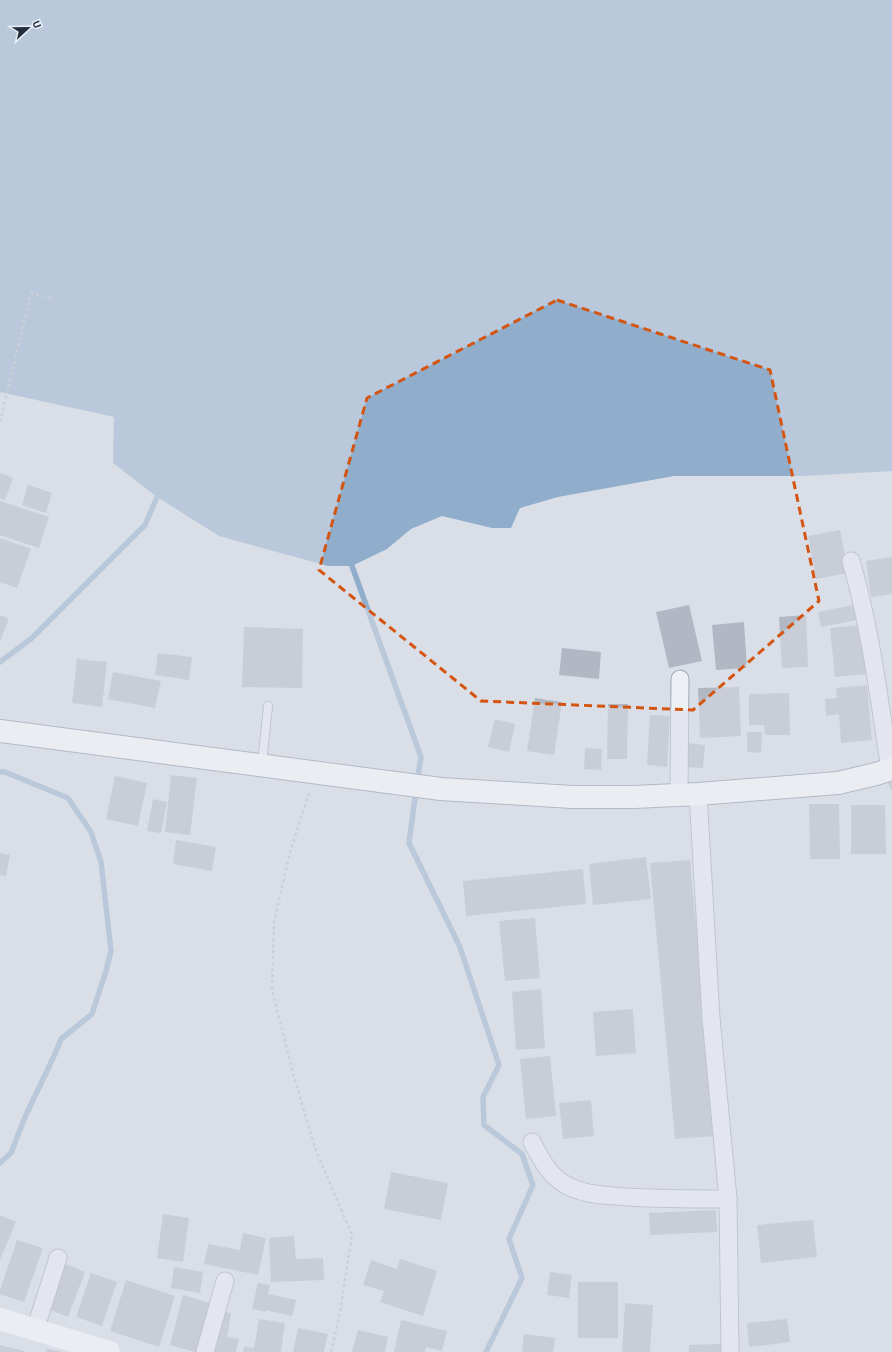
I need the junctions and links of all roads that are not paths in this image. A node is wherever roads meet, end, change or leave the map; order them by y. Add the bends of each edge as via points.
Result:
1 (851, 561) dead end
2 (680, 679) dead end
3 (268, 706) dead end
4 (0, 731) edge
5 (262, 765) junction
6 (891, 769) edge
7 (688, 794) junction
8 (532, 1142) dead end
9 (728, 1200) junction
10 (58, 1258) dead end
11 (225, 1281) dead end
12 (1, 1322) edge
13 (35, 1330) junction
14 (109, 1352) edge
15 (205, 1352) edge
16 (730, 1352) edge

1 - 6 street via 871,651
2 - 7 street
3 - 5 lane
4 - 5 main road
5 - 7 main road via 441,789 572,797
6 - 7 main road via 838,783
7 - 9 street
8 - 9 street via 550,1173 562,1183 591,1194
9 - 16 street
10 - 13 street
11 - 15 street
12 - 13 main road
13 - 14 main road

